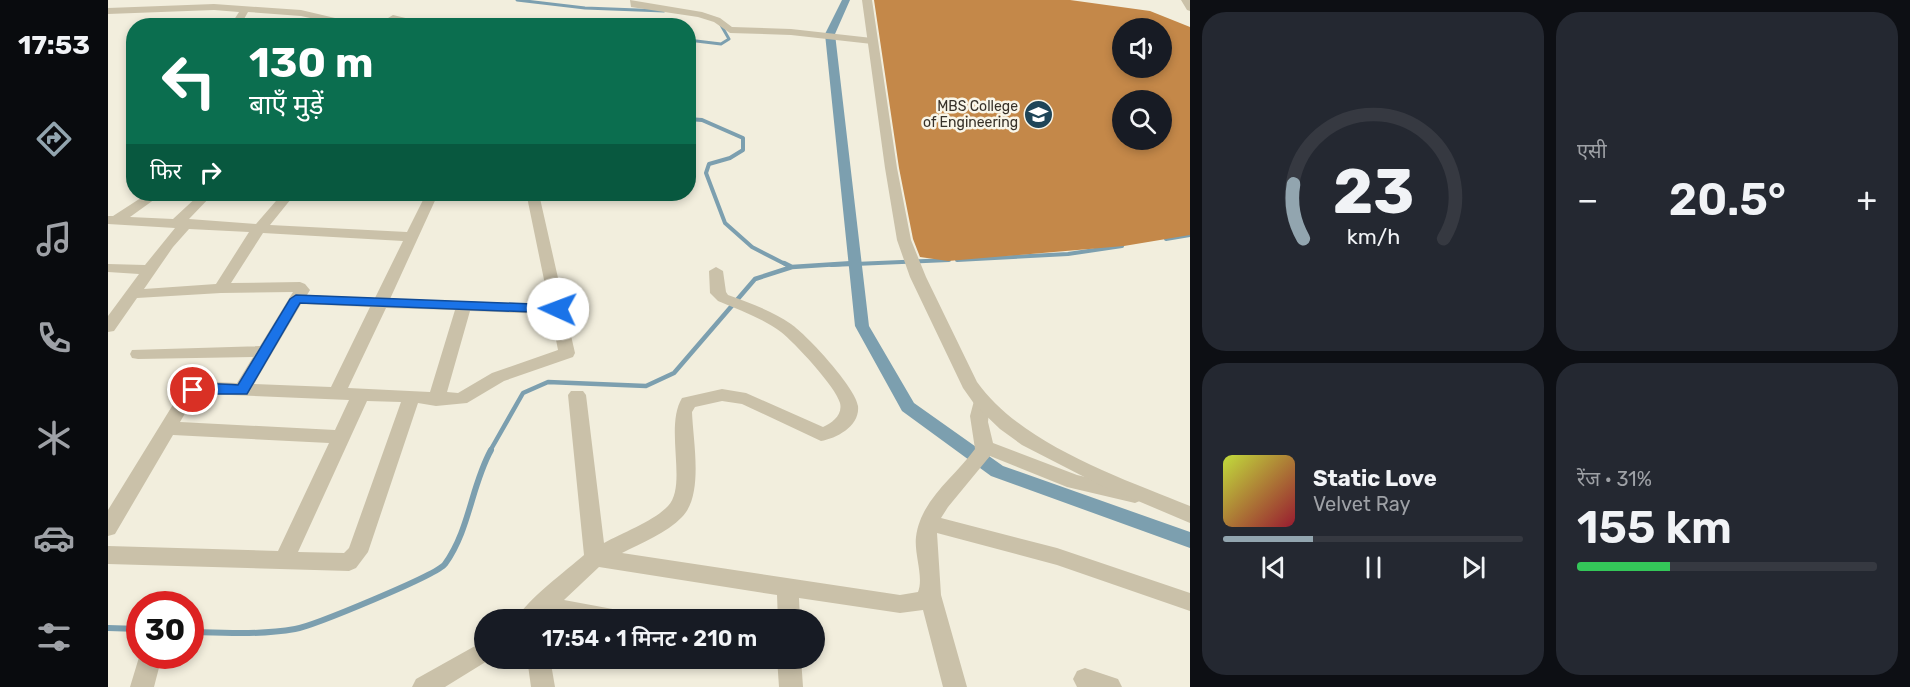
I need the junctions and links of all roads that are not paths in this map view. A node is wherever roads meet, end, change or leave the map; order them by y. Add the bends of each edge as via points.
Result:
1 (111, 0) edge
2 (223, 0) edge
3 (635, 0) edge
4 (867, 0) edge
5 (1186, 0) edge
6 (108, 3) edge
7 (186, 4) edge
8 (214, 7) junction
9 (1190, 8) edge
10 (245, 9) junction
11 (109, 18) edge
12 (240, 18) edge
13 (325, 18) edge
14 (872, 41) junction
15 (143, 201) edge
16 (201, 201) edge
17 (283, 201) edge
18 (429, 201) edge
19 (535, 201) edge
20 (112, 220) edge
21 (182, 223) junction
22 (258, 228) junction
23 (413, 237) junction
24 (108, 268) edge
25 (149, 270) junction
26 (716, 271) dead end
27 (221, 288) junction
28 (132, 294) junction
29 (296, 299) junction
30 (380, 303) junction
31 (464, 306) junction
32 (558, 309) junction
33 (110, 322) edge
34 (266, 351) junction
35 (138, 354) dead end
36 (242, 390) junction
37 (337, 394) junction
38 (577, 395) dead end
39 (360, 396) junction
40 (411, 399) junction
41 (436, 400) junction
42 (981, 401) junction
43 (169, 428) junction
44 (341, 437) junction
45 (984, 450) junction
46 (1142, 496) junction
47 (1190, 515) edge
48 (929, 524) junction
49 (108, 528) edge
50 (108, 555) edge
51 (285, 558) junction
52 (595, 558) junction
53 (788, 586) junction
54 (930, 595) junction
55 (1190, 602) edge
56 (539, 609) edge
57 (789, 609) edge
58 (474, 657) edge
59 (147, 669) edge
60 (540, 669) edge
61 (790, 669) edge
62 (1085, 679) dead end
63 (142, 687) edge
64 (424, 687) edge
65 (543, 687) edge
66 (791, 687) edge
67 (955, 687) edge
68 (1110, 687) edge

1 - 6 street
2 - 8 street
3 - 14 street via 634,5 714,18 730,30
4 - 14 street
5 - 9 street
7 - 8 street
7 - 11 street
8 - 10 street
10 - 12 street
10 - 13 street
14 - 42 street via 904,240 969,384
15 - 20 street
16 - 21 street
17 - 22 street
18 - 23 street
19 - 32 street
20 - 21 street
21 - 22 street
21 - 25 street
22 - 23 street
22 - 27 street
23 - 30 street
24 - 25 street
25 - 28 street
26 - 52 street via 718,293 788,328 843,392 850,407 843,423 821,435 746,399 722,395 688,402 683,412 686,491 682,502 668,517
27 - 28 street
27 - 29 street via 300,287
28 - 33 street
29 - 30 street
29 - 34 street
30 - 31 street
30 - 37 street
31 - 32 street
31 - 41 street
32 - 41 street via 567,353 498,377 461,399
34 - 35 street
34 - 36 street
36 - 37 street
36 - 43 street via 193,390
37 - 39 street
38 - 52 street
39 - 40 street
39 - 44 street
40 - 41 street
40 - 51 street via 353,559 344,563
42 - 45 street via 977,416
42 - 46 street via 1029,440
43 - 44 street
43 - 49 street
44 - 51 street
45 - 46 street via 1074,482
45 - 48 street via 944,496
46 - 47 street
48 - 54 street via 926,553
48 - 55 street via 1057,557
50 - 51 street
52 - 53 street
52 - 56 street
53 - 54 street via 900,604 922,601
53 - 57 street
54 - 67 street
58 - 64 street
59 - 63 street
60 - 65 street
61 - 66 street
62 - 68 street

